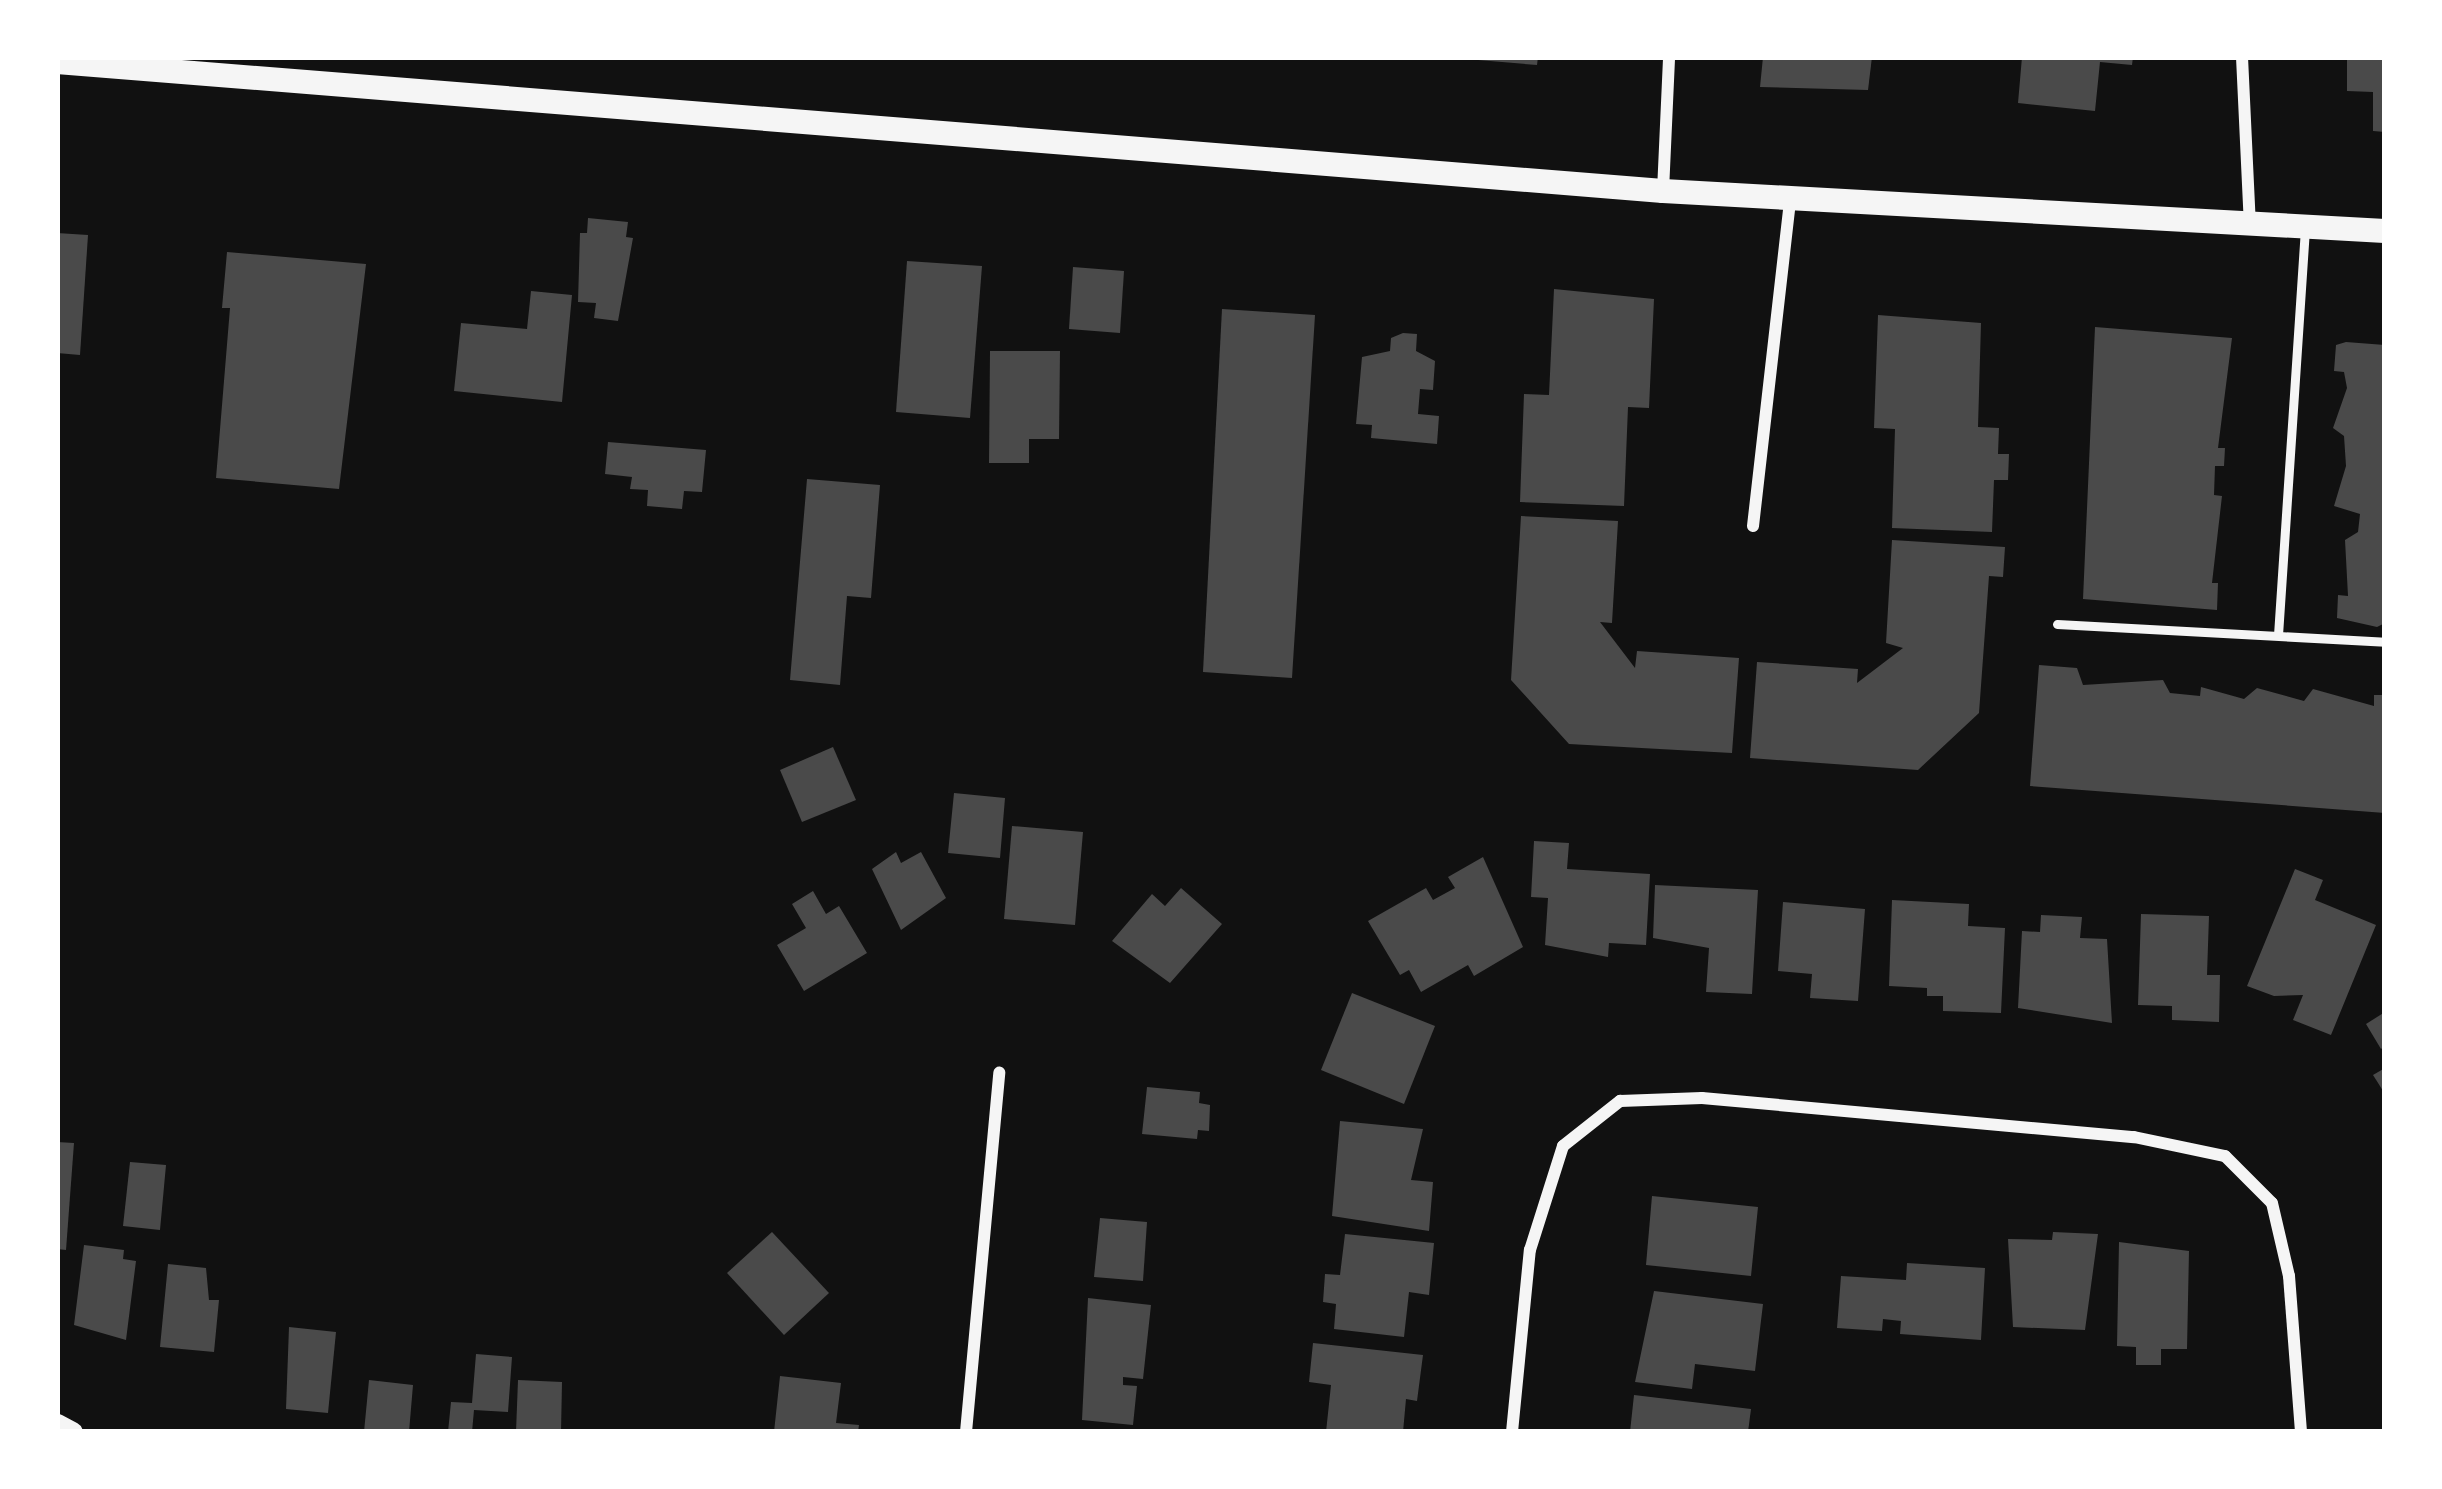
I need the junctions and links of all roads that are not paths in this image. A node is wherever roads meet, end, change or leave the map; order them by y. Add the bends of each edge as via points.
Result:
1 (1669, 57) edge
2 (2242, 57) edge
3 (57, 62) edge
4 (1663, 191) junction
5 (1790, 200) junction
6 (2250, 228) junction
7 (2305, 232) junction
8 (2385, 232) edge
9 (1754, 526) dead end
10 (2056, 624) dead end
11 (2278, 635) junction
12 (2385, 642) edge
13 (999, 1073) dead end
14 (57, 1424) edge
15 (72, 1432) edge
16 (966, 1432) edge
17 (1512, 1432) edge
18 (2301, 1432) edge

1 - 4 street
2 - 6 street
3 - 4 main road
4 - 5 main road
5 - 6 main road
5 - 9 street
6 - 7 main road
7 - 8 main road
7 - 11 lane
10 - 11 lane
11 - 12 lane
13 - 16 street
14 - 15 street
17 - 18 street via 1530,1250 1563,1146 1620,1101 1702,1098 2134,1137 2225,1156 2272,1203 2289,1276

